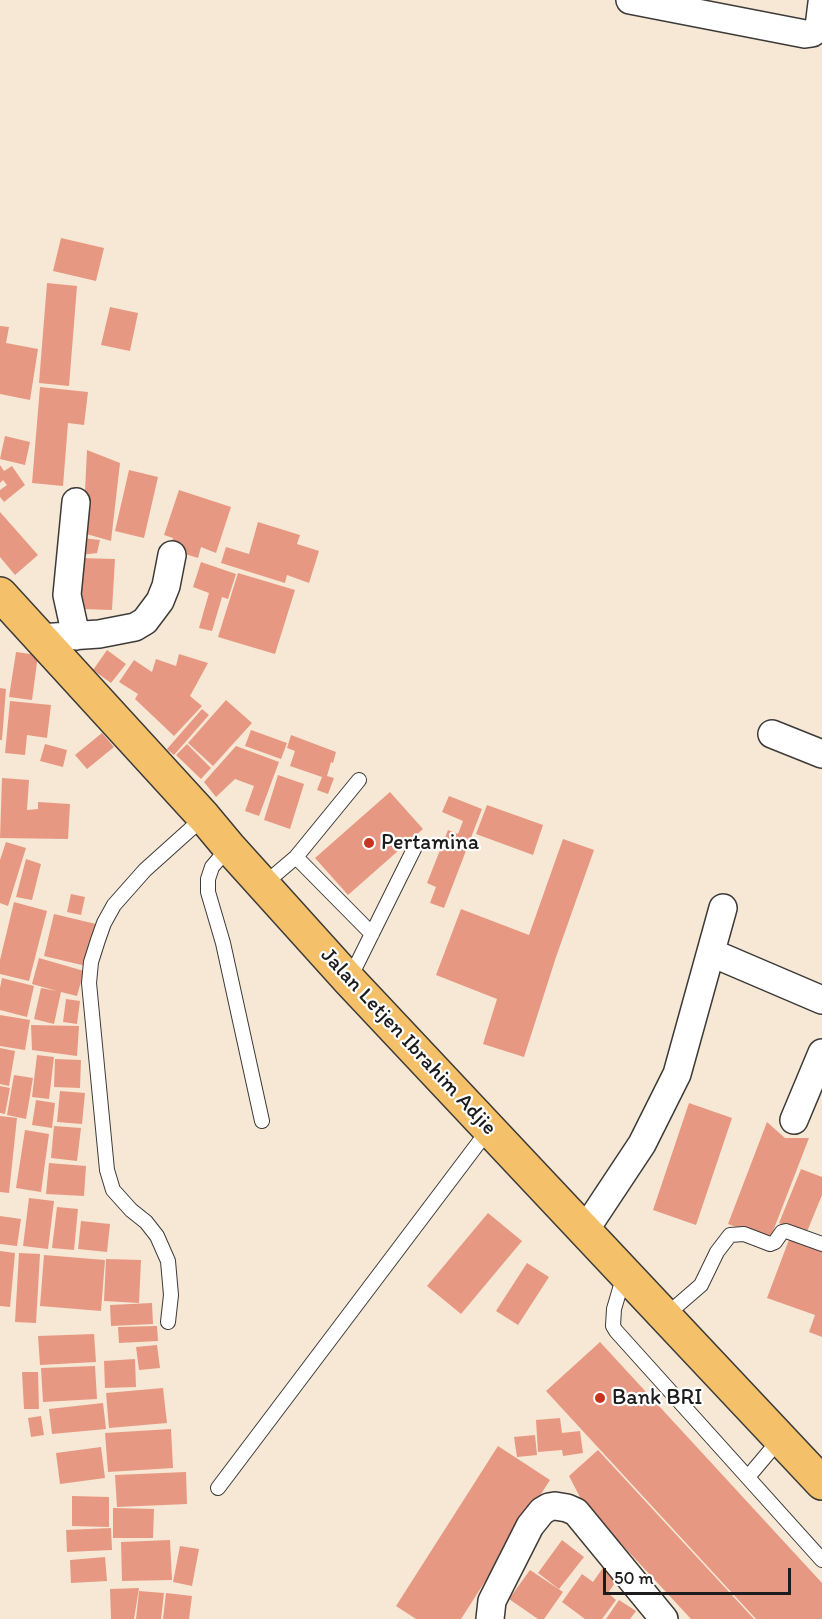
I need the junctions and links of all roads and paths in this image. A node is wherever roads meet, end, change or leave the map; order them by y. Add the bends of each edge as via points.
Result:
1 (630, 0) edge
2 (822, 3) edge
3 (76, 502) dead end
4 (172, 555) dead end
5 (0, 594) edge
6 (76, 636) junction
7 (40, 638) junction
8 (772, 734) dead end
9 (822, 754) edge
10 (359, 780) dead end
11 (204, 817) junction
12 (416, 845) dead end
13 (228, 847) junction
14 (296, 857) junction
15 (263, 885) junction
16 (723, 908) dead end
17 (372, 934) junction
18 (712, 953) junction
19 (349, 980) junction
20 (822, 1000) edge
21 (822, 1053) edge
22 (794, 1120) dead end
23 (261, 1121) dead end
24 (489, 1129) junction
25 (585, 1230) junction
26 (822, 1244) edge
27 (624, 1273) junction
28 (664, 1317) junction
29 (168, 1322) dead end
30 (780, 1439) junction
31 (748, 1477) junction
32 (822, 1483) edge
33 (219, 1488) dead end
34 (822, 1560) edge
35 (490, 1619) edge
36 (664, 1619) edge

1 - 2 street via 805,34 819,27
3 - 6 street via 68,595
4 - 6 street via 160,602 145,621 122,630
5 - 7 main road, Jalan Letjen Ibrahim Adjie
6 - 7 street
7 - 11 main road, Jalan Letjen Ibrahim Adjie
8 - 9 street
10 - 14 lane
11 - 13 main road, Jalan Letjen Ibrahim Adjie
11 - 29 lane via 145,870 114,905 98,940 89,983 107,1170 113,1190 158,1236 168,1261
12 - 17 lane
13 - 15 main road, Jalan Letjen Ibrahim Adjie
13 - 23 lane via 212,867 208,892 223,943
14 - 15 lane
14 - 17 lane
15 - 19 main road, Jalan Letjen Ibrahim Adjie
16 - 18 street
17 - 19 lane
18 - 20 street
18 - 25 street via 668,1095 642,1144
19 - 24 main road, Jalan Letjen Ibrahim Adjie
21 - 22 street
24 - 25 main road, Jalan Letjen Ibrahim Adjie
24 - 33 lane
25 - 27 main road, Jalan Letjen Ibrahim Adjie
26 - 28 lane via 786,1231 770,1244 744,1234 730,1235 701,1285
27 - 28 main road, Jalan Letjen Ibrahim Adjie
27 - 31 lane via 613,1326
28 - 30 main road, Jalan Letjen Ibrahim Adjie
30 - 31 lane
30 - 32 main road, Jalan Letjen Ibrahim Adjie
31 - 34 lane
35 - 36 street via 492,1601 530,1527 542,1511 555,1506 576,1512

